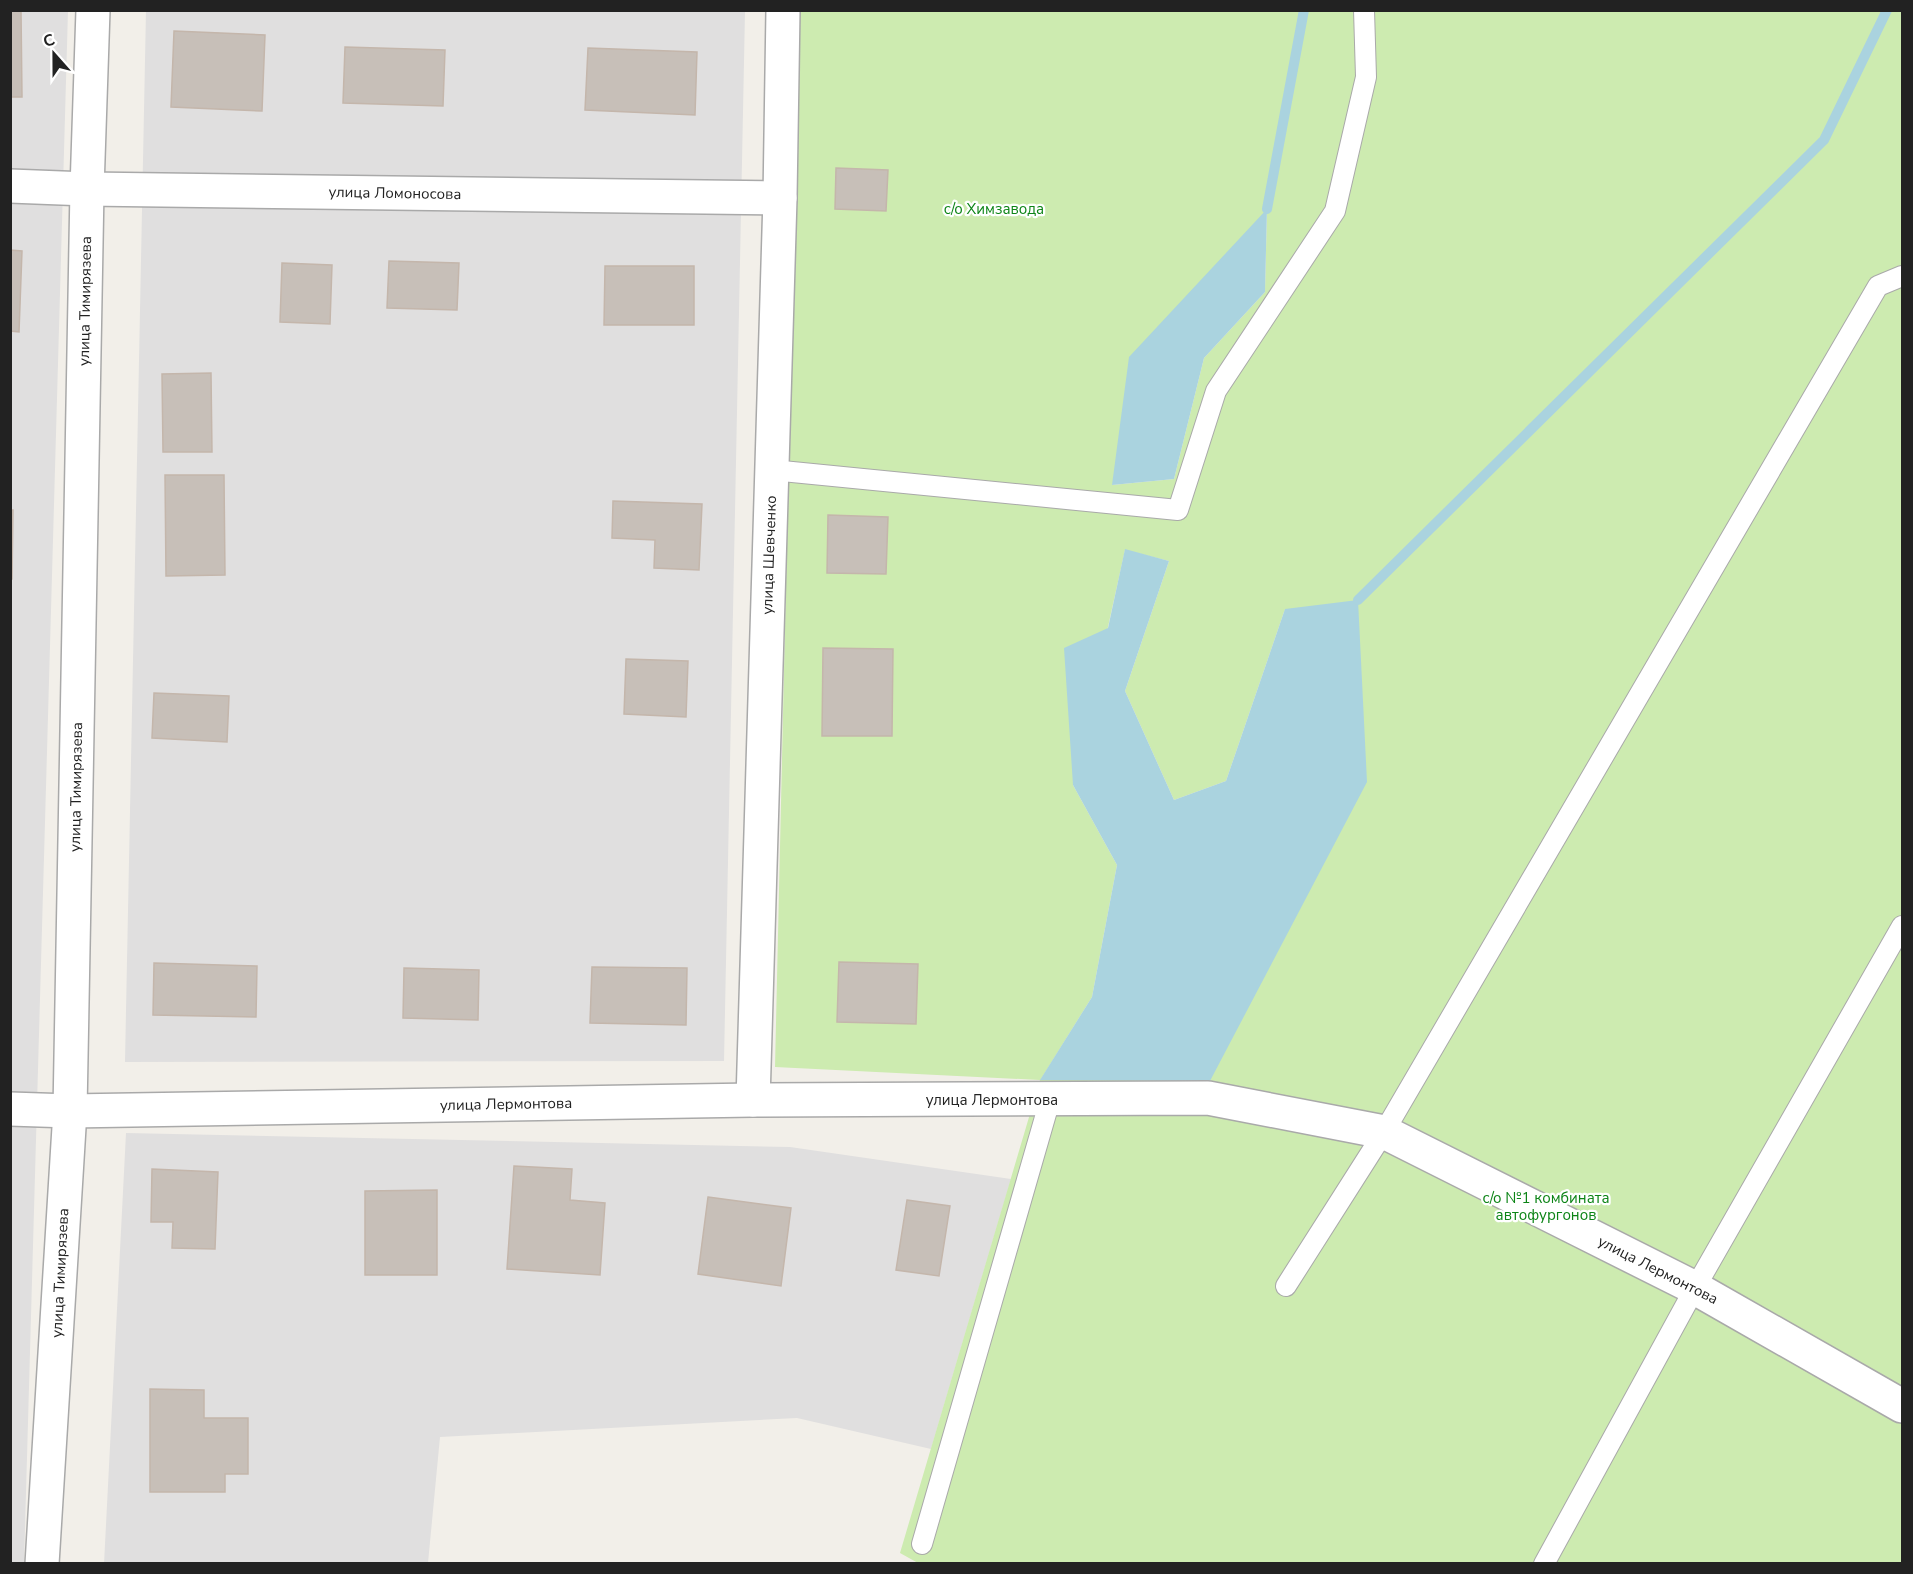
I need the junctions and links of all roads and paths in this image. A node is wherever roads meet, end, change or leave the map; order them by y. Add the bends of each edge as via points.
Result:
1 (93, 10) edge
2 (783, 10) edge
3 (1364, 10) edge
4 (10, 186) edge
5 (87, 189) junction
6 (780, 198) junction
7 (1902, 276) edge
8 (772, 470) junction
9 (1902, 926) edge
10 (753, 1100) junction
11 (1050, 1100) junction
12 (10, 1109) edge
13 (70, 1111) junction
14 (1384, 1132) junction
15 (1286, 1286) dead end
16 (1695, 1288) junction
17 (1902, 1406) edge
18 (922, 1544) dead end
19 (42, 1563) edge
20 (1544, 1563) edge

1 - 5 street, улица Тимирязева
2 - 6 street, улица Шевченко
3 - 8 lane via 1366,77 1335,211 1216,391 1178,510
4 - 5 street, улица Ломоносова
5 - 6 street, улица Ломоносова
5 - 13 street, улица Тимирязева
6 - 8 street, улица Шевченко
7 - 14 lane via 1878,286
8 - 10 street, улица Шевченко
9 - 16 lane
10 - 11 street, улица Лермонтова
10 - 13 street, улица Лермонтова
11 - 14 street, улица Лермонтова via 1208,1098
11 - 18 lane
12 - 13 street, улица Лермонтова
13 - 19 street, улица Тимирязева
14 - 15 lane
14 - 16 street, улица Лермонтова
16 - 17 street, улица Лермонтова
16 - 20 lane

